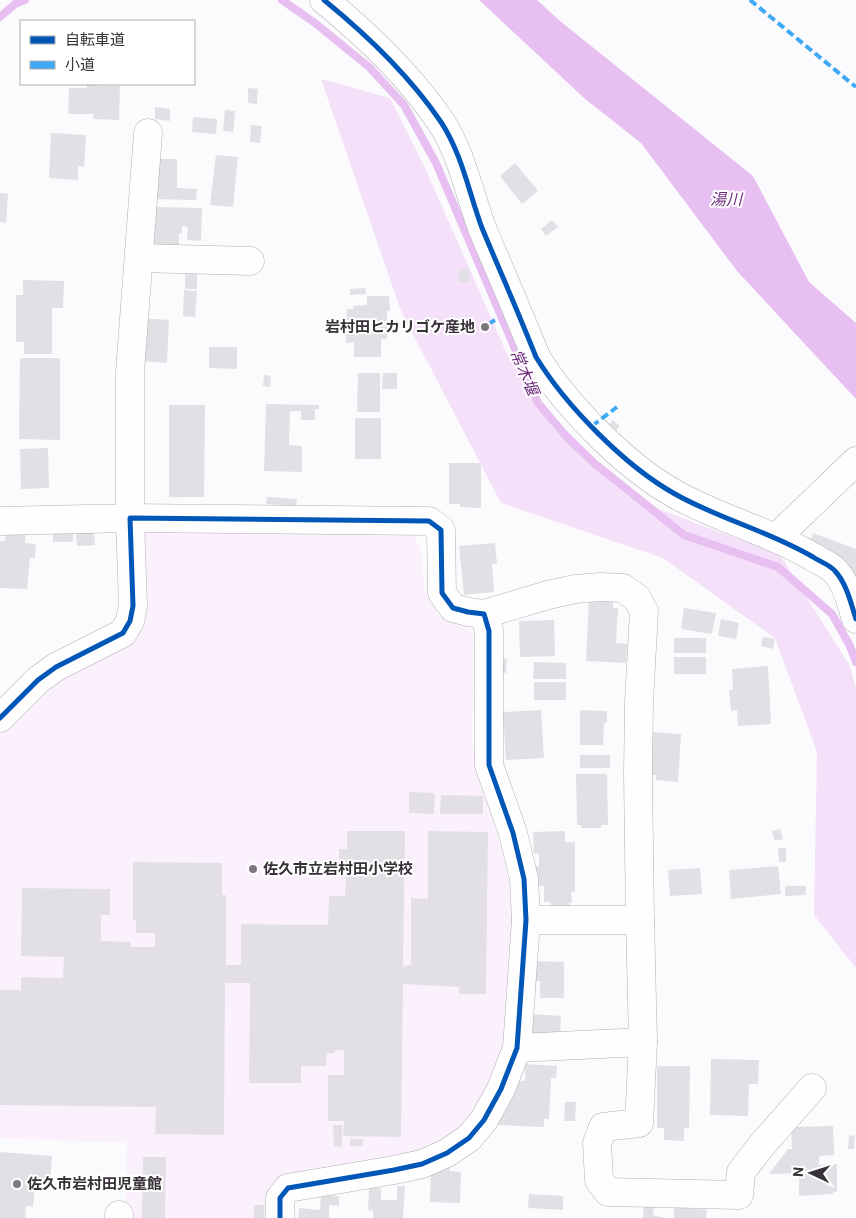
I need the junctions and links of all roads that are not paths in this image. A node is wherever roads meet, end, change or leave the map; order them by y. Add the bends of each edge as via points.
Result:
1 (324, 0) edge
2 (148, 133) dead end
3 (140, 258) junction
4 (250, 262) dead end
5 (856, 461) edge
6 (130, 518) junction
7 (0, 520) edge
8 (776, 538) junction
9 (484, 614) junction
10 (856, 619) edge
11 (0, 718) edge
12 (526, 920) junction
13 (640, 920) junction
14 (643, 1042) junction
15 (517, 1048) junction
16 (812, 1088) dead end
17 (280, 1218) edge

1 - 8 street via 374,43 442,124 536,357 547,376 592,426 636,467 674,494
2 - 3 street
3 - 4 street
3 - 6 street via 130,372
5 - 8 street
6 - 7 street
6 - 9 street via 429,521 441,530 442,593 453,608
6 - 11 street via 133,606 123,633 76,656 38,680
8 - 10 street via 835,570
9 - 12 street via 489,631 489,765 513,833 524,879
9 - 13 street via 575,589 600,587 623,588 637,598 644,611 639,702
12 - 13 street
12 - 15 street
13 - 14 street
14 - 15 street
14 - 16 street via 639,1124 602,1127 596,1143 599,1180 608,1192 739,1196 741,1172
15 - 17 street via 502,1089 469,1138 422,1164 288,1188 280,1198

